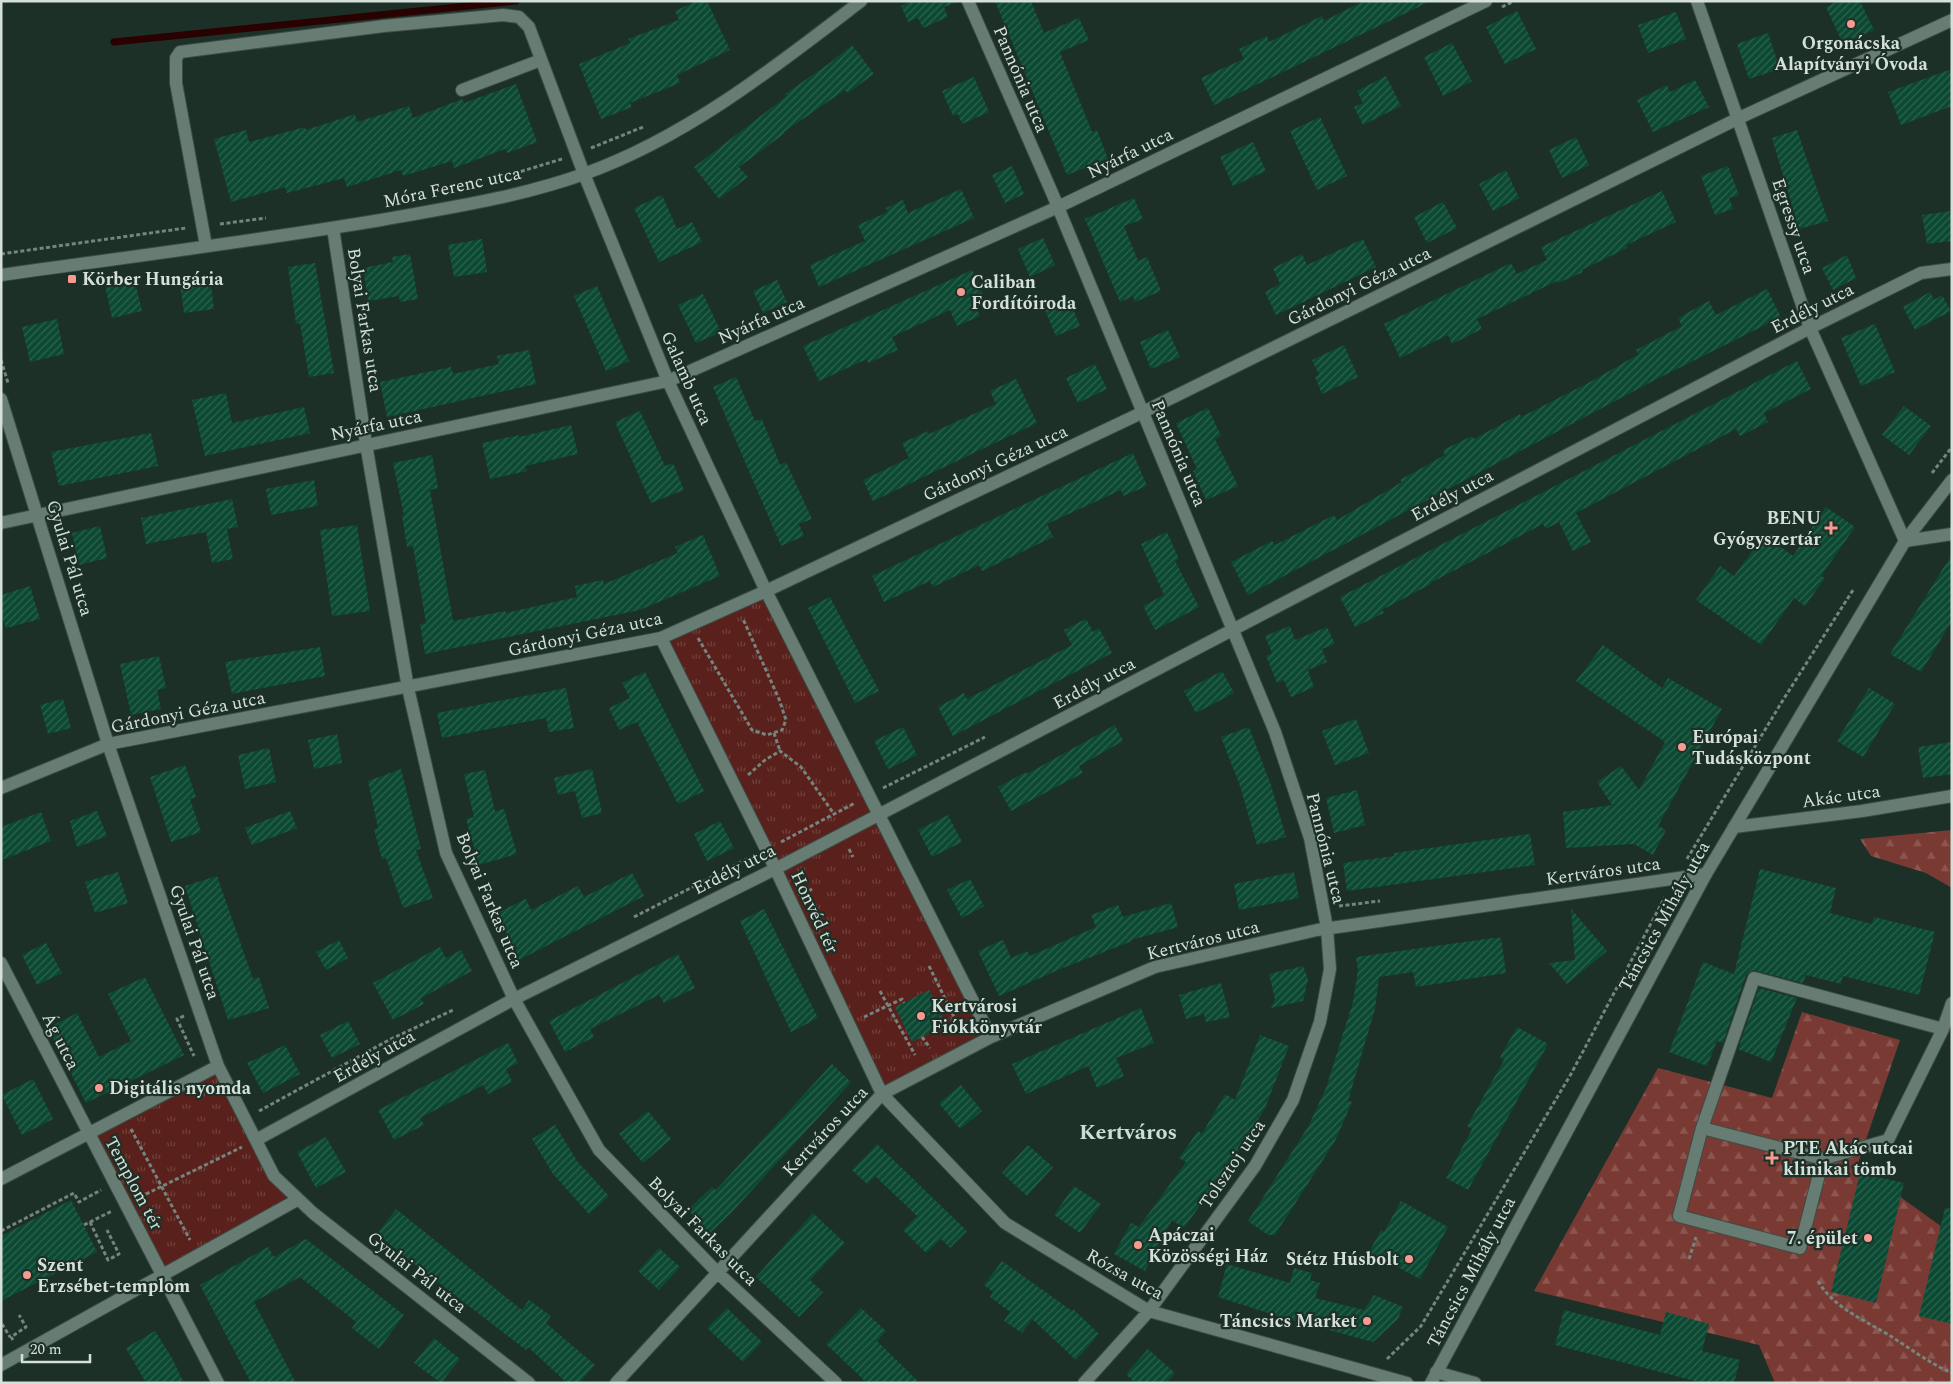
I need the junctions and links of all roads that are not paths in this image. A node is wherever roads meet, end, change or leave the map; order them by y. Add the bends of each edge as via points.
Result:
1 (968, 1) edge
2 (1486, 1) edge
3 (1697, 1) edge
4 (858, 2) edge
5 (1952, 20) edge
6 (541, 60) junction
7 (462, 90) dead end
8 (1739, 118) junction
9 (584, 174) junction
10 (1058, 207) junction
11 (333, 228) junction
12 (206, 246) junction
13 (1952, 269) edge
14 (1, 276) edge
15 (1810, 328) junction
16 (668, 381) junction
17 (1, 399) edge
18 (1143, 412) junction
19 (366, 444) junction
20 (1952, 480) edge
21 (39, 515) junction
22 (1, 523) edge
23 (1952, 534) edge
24 (1906, 540) junction
25 (766, 592) junction
26 (1234, 629) junction
27 (661, 638) junction
28 (408, 688) junction
29 (108, 744) junction
30 (1, 788) edge
31 (1952, 796) edge
32 (878, 815) junction
33 (1734, 827) junction
34 (775, 869) junction
35 (1706, 874) junction
36 (1327, 928) junction
37 (1, 963) edge
38 (514, 999) junction
39 (1952, 1003) edge
40 (1943, 1030) junction
41 (991, 1038) junction
42 (218, 1066) junction
43 (882, 1094) junction
44 (1702, 1128) junction
45 (89, 1135) junction
46 (256, 1140) junction
47 (1823, 1159) junction
48 (1, 1179) edge
49 (297, 1200) junction
50 (718, 1273) junction
51 (161, 1274) junction
52 (1150, 1311) junction
53 (1, 1365) edge
54 (1433, 1378) edge
55 (218, 1383) edge
56 (529, 1383) edge
57 (616, 1383) edge
58 (836, 1383) edge
59 (1084, 1383) edge
60 (1407, 1383) edge
61 (1475, 1383) edge

1 - 10 street, Pannónia utca
2 - 10 street, Nyárfa utca
3 - 8 street, Egressy utca
4 - 9 street, Móra Ferenc utca via 755,81 673,132
5 - 8 street, Gárdonyi Géza utca
6 - 7 street
6 - 9 street, Galamb utca
6 - 12 street, Galamb utca via 529,27 519,17 504,15 384,26 180,52 176,58 176,83
8 - 15 street, Egressy utca
8 - 18 street, Gárdonyi Géza utca
9 - 11 street, Móra Ferenc utca via 481,202
9 - 16 street, Galamb utca
10 - 16 street, Nyárfa utca
10 - 18 street, Pannónia utca
11 - 12 street, Móra Ferenc utca
11 - 19 street, Bolyai Farkas utca
12 - 14 street, Móra Ferenc utca
13 - 15 street, Erdély utca via 1922,273
15 - 24 street, Egressy utca
15 - 26 street, Erdély utca
16 - 19 street, Nyárfa utca
16 - 25 street, Galamb utca
17 - 21 street, Gyulai Pál utca
18 - 25 street, Gárdonyi Géza utca
18 - 26 street, Pannónia utca
19 - 21 street, Nyárfa utca
19 - 28 street, Bolyai Farkas utca
20 - 24 street, Táncsics Mihály utca
21 - 22 street, Nyárfa utca
21 - 29 street, Gyulai Pál utca
23 - 24 street
24 - 33 street, Táncsics Mihály utca
25 - 27 street, Gárdonyi Géza utca
25 - 32 street
26 - 32 street, Erdély utca
26 - 36 street, Pannónia utca via 1275,732 1310,838
27 - 28 street, Gárdonyi Géza utca
27 - 34 street, Honvéd tér
28 - 29 street, Gárdonyi Géza utca
28 - 38 street, Bolyai Farkas utca via 446,853
29 - 30 street, Gárdonyi Géza utca
29 - 42 street, Gyulai Pál utca
31 - 33 street, Akác utca
32 - 34 street, Erdély utca
32 - 41 street
33 - 35 street, Táncsics Mihály utca
34 - 38 street, Erdély utca
34 - 43 street, Honvéd tér
35 - 36 street, Kertváros utca
35 - 54 street, Táncsics Mihály utca
36 - 41 street, Kertváros utca via 1155,967
36 - 52 street, Tolsztoj utca via 1330,970 1320,1022 1293,1100 1255,1166
37 - 45 street, Ág utca
38 - 46 street, Erdély utca
38 - 50 street, Bolyai Farkas utca via 599,1150
39 - 40 street
40 - 44 street via 1754,978
40 - 47 street via 1888,1140
41 - 43 street, Kertváros utca
42 - 45 street, Templom tér
42 - 46 street, Gyulai Pál utca
43 - 50 street, Kertváros utca
43 - 52 street, Rózsa utca via 1005,1223
44 - 47 street
44 - 47 street via 1678,1216 1800,1248
45 - 48 street, Templom tér
45 - 51 street, Templom tér
46 - 49 street, Gyulai Pál utca via 274,1176
49 - 51 street
49 - 56 street, Gyulai Pál utca
50 - 57 street, Kertváros utca
50 - 58 street, Bolyai Farkas utca
51 - 53 street
51 - 55 street, Templom tér
52 - 59 street, Tolsztoj utca
52 - 60 street, Rózsa utca
54 - 61 street

